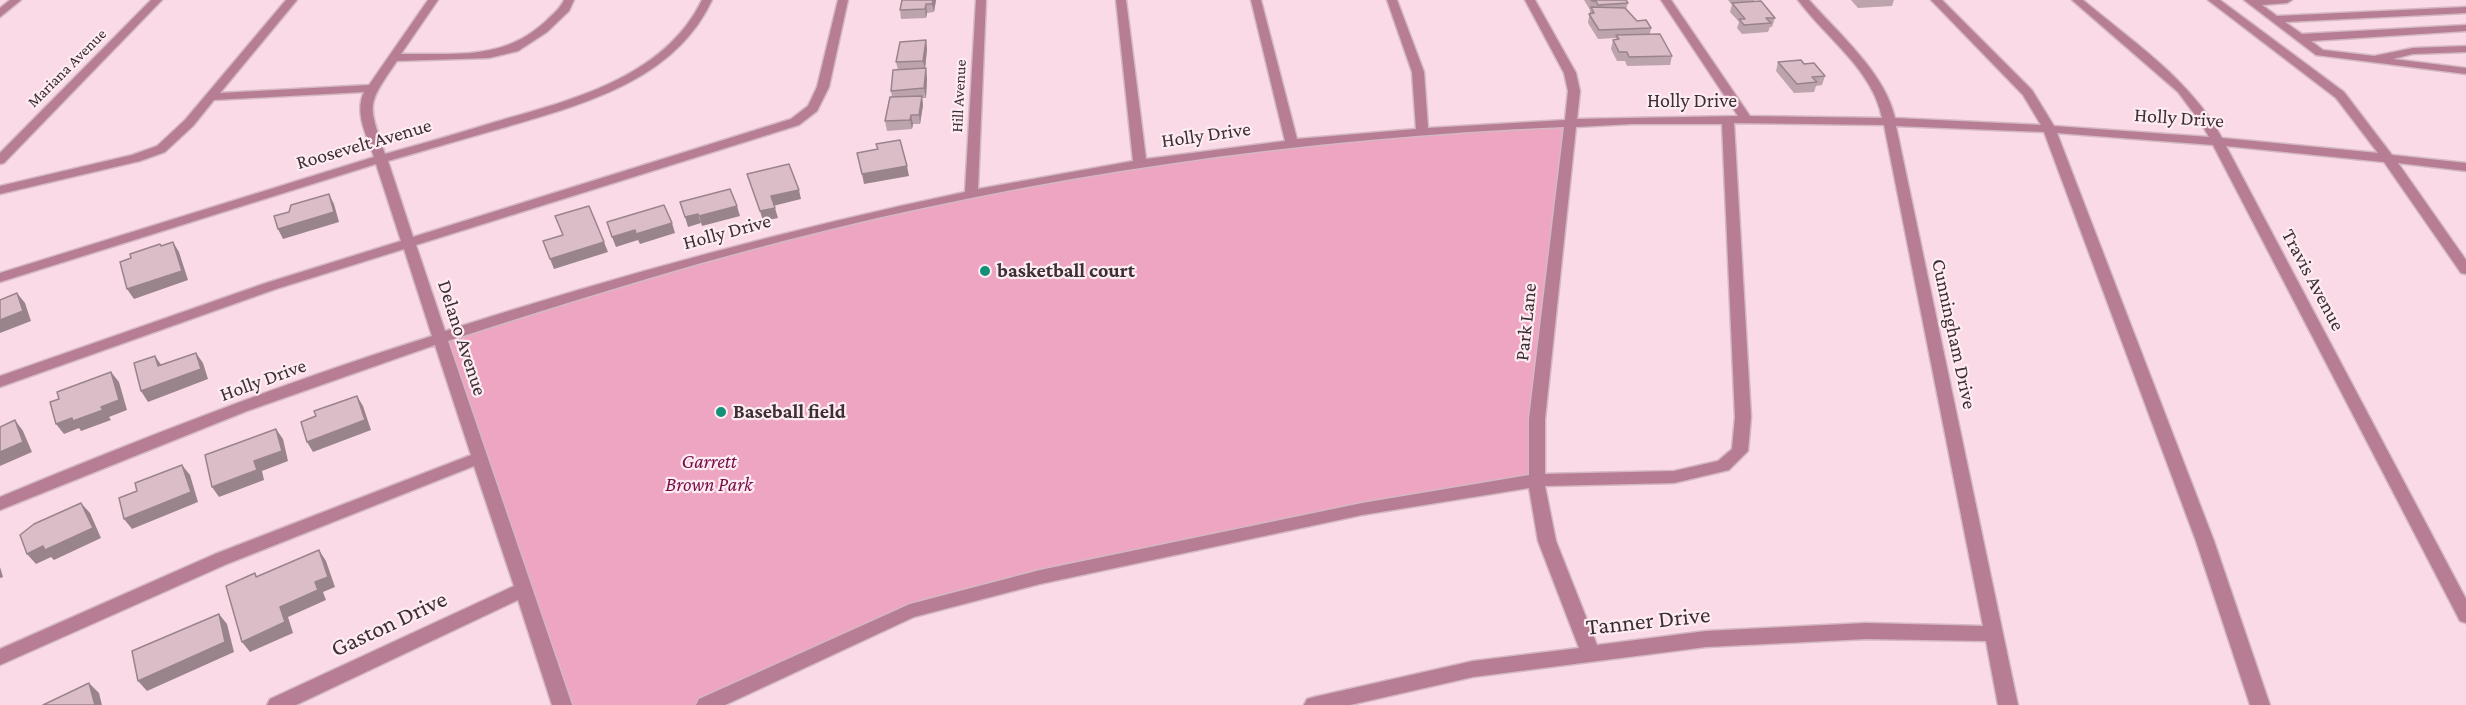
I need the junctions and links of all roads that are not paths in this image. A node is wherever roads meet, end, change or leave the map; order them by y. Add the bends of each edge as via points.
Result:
1 (16, 0) edge
2 (158, 0) edge
3 (292, 0) edge
4 (433, 0) edge
5 (569, 0) edge
6 (707, 0) edge
7 (843, 0) edge
8 (981, 0) edge
9 (1121, 0) edge
10 (1256, 0) edge
11 (1392, 0) edge
12 (1530, 0) edge
13 (1666, 0) edge
14 (1803, 0) edge
15 (1936, 0) edge
16 (2077, 0) edge
17 (2213, 0) edge
18 (2287, 0) edge
19 (2250, 1) edge
20 (2466, 10) edge
21 (0, 14) edge
22 (2274, 19) junction
23 (2466, 28) edge
24 (2299, 38) junction
25 (2466, 49) edge
26 (393, 58) junction
27 (2367, 60) junction
28 (2466, 71) edge
29 (372, 88) junction
30 (211, 97) junction
31 (1728, 121) junction
32 (1747, 121) junction
33 (1889, 122) junction
34 (1570, 124) junction
35 (2049, 128) junction
36 (1422, 132) junction
37 (2217, 140) junction
38 (1292, 144) junction
39 (382, 158) junction
40 (2388, 158) junction
41 (0, 160) edge
42 (1140, 164) junction
43 (2466, 167) edge
44 (0, 190) edge
45 (971, 194) junction
46 (409, 242) junction
47 (2466, 270) edge
48 (0, 278) edge
49 (440, 337) junction
50 (0, 382) edge
51 (479, 458) junction
52 (1537, 480) junction
53 (0, 504) edge
54 (522, 590) junction
55 (2466, 616) edge
56 (1993, 633) junction
57 (1590, 652) junction
58 (0, 657) edge
59 (276, 705) edge
60 (562, 705) edge
61 (706, 705) edge
62 (1314, 705) edge
63 (2008, 705) edge
64 (2260, 705) edge

1 - 21 street
2 - 41 street, Mariana Avenue
3 - 30 street
4 - 26 street, Delano Avenue
5 - 26 street via 543,30 514,49 489,55
6 - 39 street, Roosevelt Avenue via 699,19 675,46 649,66 603,91 533,117
7 - 46 street via 823,87 813,108 795,122
8 - 45 street, Hill Avenue
9 - 42 street
10 - 38 street
11 - 36 street via 1418,72
12 - 34 street, Park Lane via 1572,77
13 - 32 street
14 - 33 street, Cunningham Drive via 1875,82 1885,101
15 - 35 street via 2028,93
16 - 37 street, Travis Avenue via 2182,89
17 - 40 street via 2340,95
18 - 19 street
19 - 22 street
20 - 22 street
22 - 24 street
23 - 24 street
24 - 27 street via 2320,53
25 - 27 street via 2413,51
26 - 29 street, Delano Avenue
27 - 28 street
29 - 30 street
29 - 39 street, Delano Avenue via 365,109
30 - 44 street via 161,149
31 - 32 street, Holly Drive
31 - 34 street, Holly Drive
31 - 52 street via 1743,417 1740,451 1723,466 1674,477
32 - 33 street, Holly Drive
33 - 35 street, Holly Drive
33 - 56 street, Cunningham Drive
34 - 36 street, Holly Drive
34 - 52 street, Park Lane via 1537,419
35 - 37 street, Holly Drive
35 - 64 street via 2205,541
36 - 38 street, Holly Drive
37 - 40 street, Holly Drive
37 - 55 street, Travis Avenue
38 - 42 street, Holly Drive
39 - 46 street, Delano Avenue
39 - 48 street, Roosevelt Avenue
40 - 43 street, Holly Drive
40 - 47 street
42 - 45 street, Holly Drive
45 - 49 street, Holly Drive via 721,253
46 - 49 street, Delano Avenue
46 - 50 street via 271,286
49 - 51 street, Delano Avenue
49 - 53 street, Holly Drive via 236,410
51 - 54 street, Delano Avenue
51 - 58 street via 221,559
52 - 57 street, Park Lane via 1547,541
52 - 61 street via 1351,511 1040,577 910,611
54 - 59 street, Gaston Drive
54 - 60 street, Delano Avenue
56 - 57 street, Tanner Drive via 1866,631 1706,639
56 - 63 street, Cunningham Drive
57 - 62 street, Tanner Drive via 1473,669

